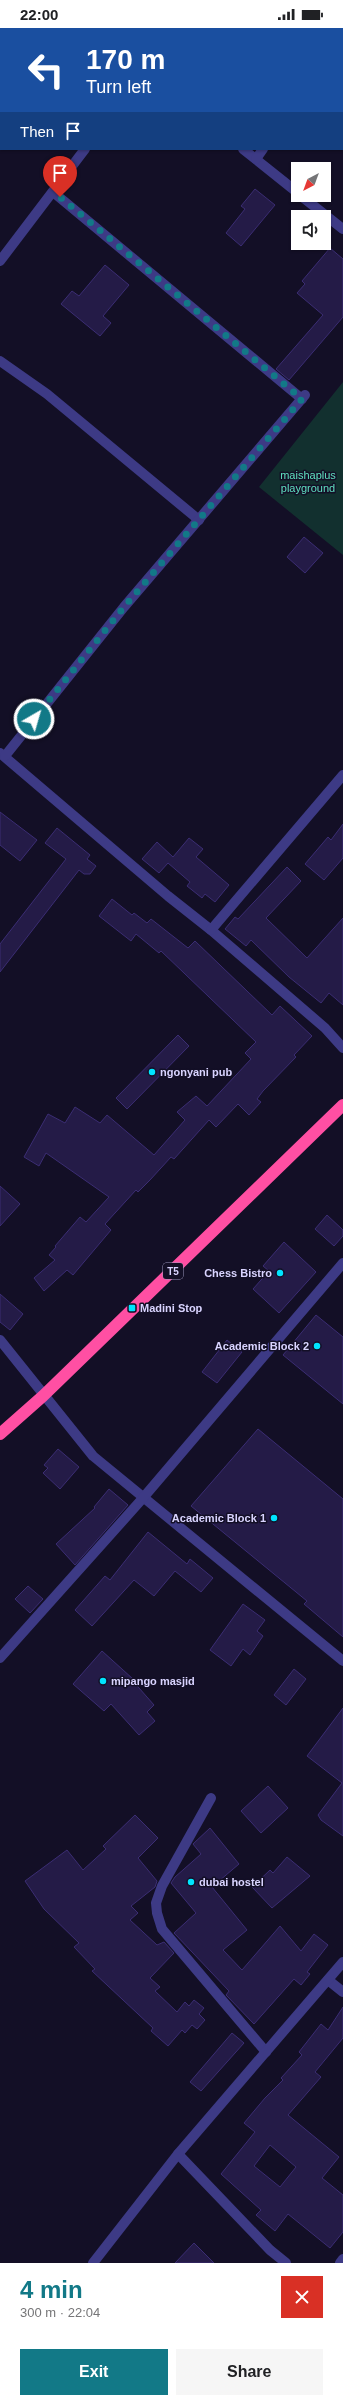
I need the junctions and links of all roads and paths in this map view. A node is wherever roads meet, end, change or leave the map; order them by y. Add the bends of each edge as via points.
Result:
1 (84, 150) edge
2 (244, 150) edge
3 (262, 150) edge
4 (256, 159) junction
5 (291, 187) edge
6 (53, 192) junction
7 (309, 202) edge
8 (343, 230) edge
9 (0, 261) edge
10 (0, 362) edge
11 (199, 520) junction
12 (2, 755) edge
13 (343, 775) edge
14 (211, 930) junction
15 (343, 1048) edge
16 (343, 1106) edge
17 (343, 1263) edge
18 (0, 1340) edge
19 (43, 1396) junction
20 (0, 1434) edge
21 (143, 1498) junction
22 (0, 1658) edge
23 (343, 1661) edge
24 (211, 1798) dead end
25 (343, 1962) edge
26 (328, 1980) junction
27 (343, 1992) edge
28 (266, 2052) junction
29 (178, 2154) junction
30 (343, 2258) edge
31 (93, 2263) edge
32 (286, 2263) edge
33 (340, 2263) edge

1 - 6 street
2 - 4 street
3 - 4 street
4 - 5 street
6 - 9 street
6 - 11 street via 304,397
7 - 8 street
10 - 11 street via 46,394
11 - 12 street
12 - 14 street
13 - 14 street
14 - 15 street via 325,1028
16 - 19 highway, T5
17 - 21 street
18 - 19 street
19 - 20 highway, T5
19 - 21 street via 94,1456
21 - 22 street
21 - 23 street
24 - 28 street via 162,1886 156,1903 157,1913 162,1929
25 - 26 street
26 - 27 street
26 - 28 street
28 - 29 street
29 - 31 street
29 - 32 street via 270,2250
30 - 33 street

